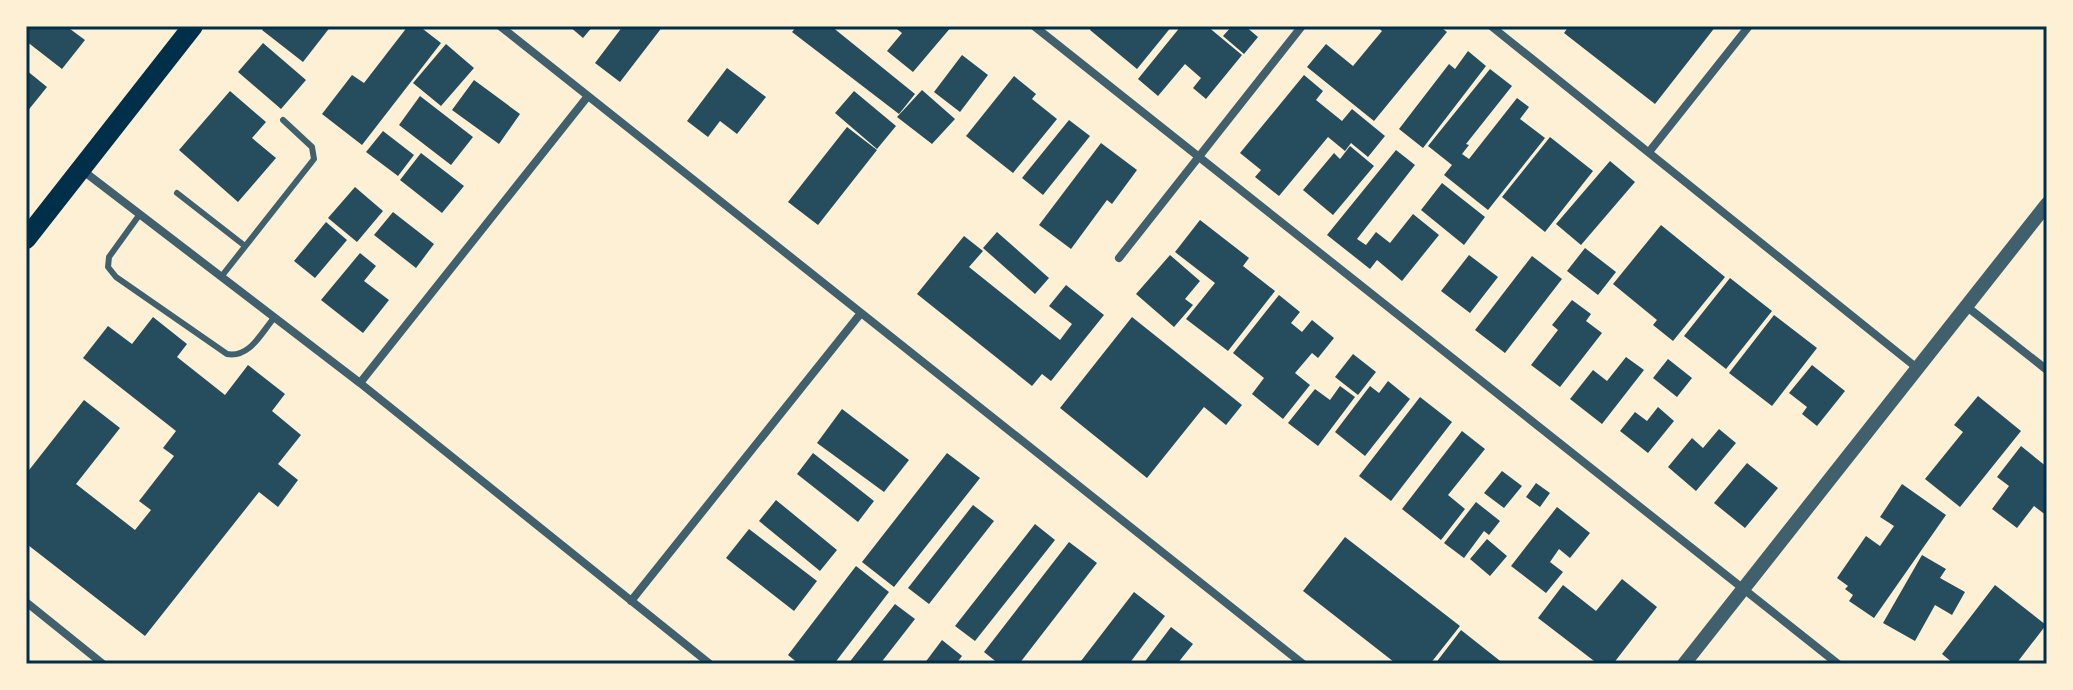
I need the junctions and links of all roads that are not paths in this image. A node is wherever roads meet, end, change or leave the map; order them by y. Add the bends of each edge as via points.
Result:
1 (193, 26) edge
2 (500, 26) edge
3 (1034, 26) edge
4 (1302, 26) edge
5 (1491, 26) edge
6 (1749, 26) edge
7 (588, 96) junction
8 (283, 120) dead end
9 (1649, 152) junction
10 (1198, 155) junction
11 (81, 169) junction
12 (177, 193) dead end
13 (2047, 204) edge
14 (140, 214) junction
15 (26, 239) edge
16 (245, 246) junction
17 (1119, 258) dead end
18 (221, 277) junction
19 (1966, 306) junction
20 (861, 313) junction
21 (274, 318) junction
22 (1917, 368) junction
23 (2047, 370) edge
24 (360, 383) junction
25 (1742, 590) junction
26 (631, 601) junction
27 (26, 602) edge
28 (103, 664) edge
29 (710, 664) edge
30 (1303, 664) edge
31 (1684, 664) edge
32 (1838, 664) edge

1 - 11 main road
2 - 7 street
3 - 10 street
4 - 10 street
5 - 9 street
6 - 9 street
7 - 20 street
7 - 24 street
8 - 16 lane via 312,147 314,159
9 - 22 street
10 - 17 street
10 - 25 street
11 - 14 street
11 - 15 main road
12 - 16 lane
13 - 19 street
14 - 18 street
14 - 21 lane via 109,257 108,267 116,277 227,354 248,350
16 - 18 lane
18 - 21 street
19 - 22 street
19 - 23 street
20 - 26 street
20 - 30 street
21 - 24 street
22 - 25 street
24 - 26 street
25 - 31 street
25 - 32 street
26 - 29 street
27 - 28 street

